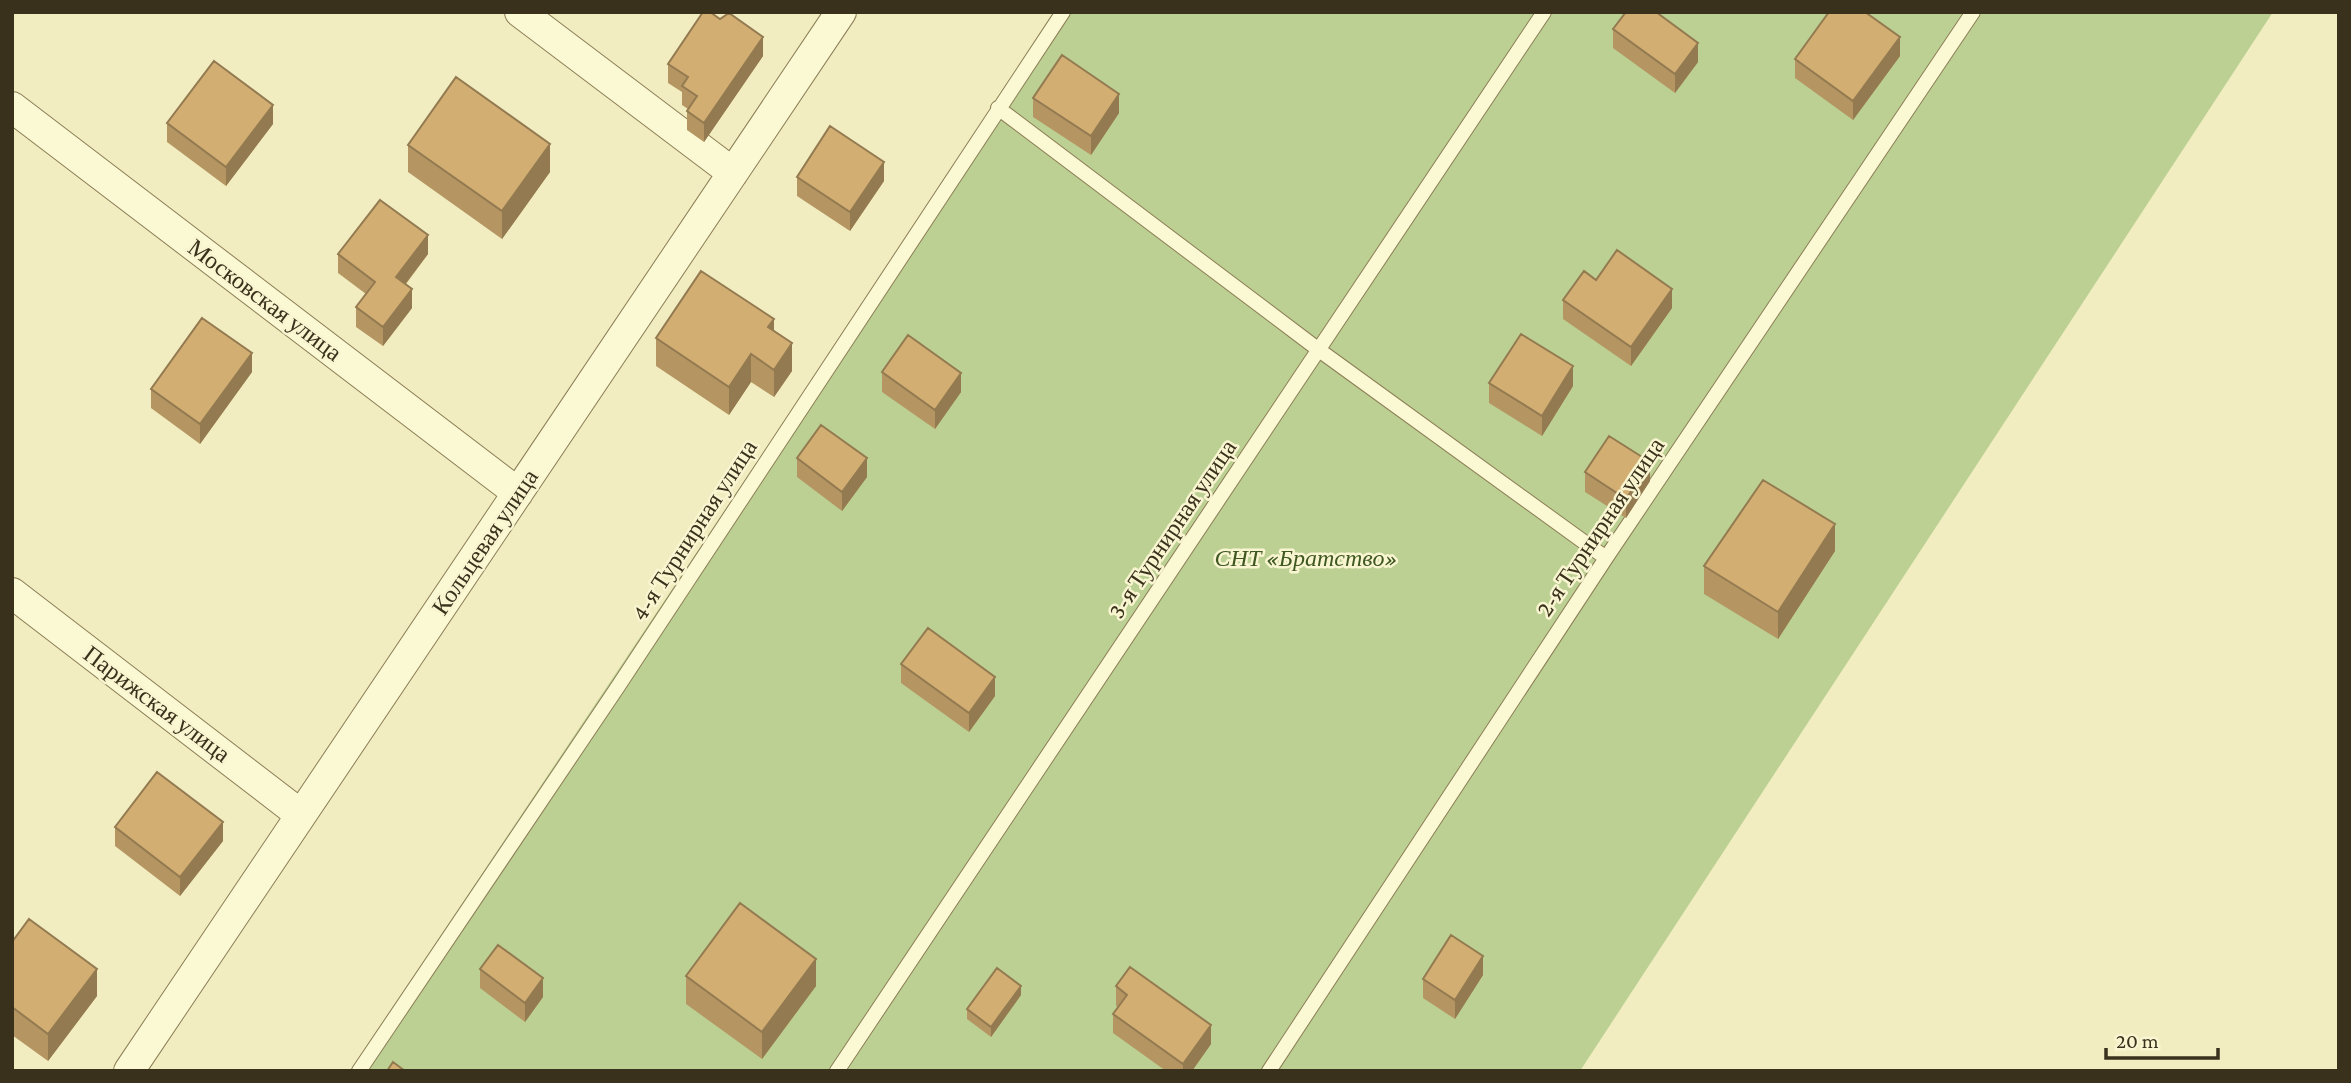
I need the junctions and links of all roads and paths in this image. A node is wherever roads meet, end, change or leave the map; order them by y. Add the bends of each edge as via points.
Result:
1 (520, 12) edge
2 (841, 12) edge
3 (1063, 12) edge
4 (1544, 12) edge
5 (1973, 12) edge
6 (12, 107) edge
7 (998, 108) junction
8 (733, 173) junction
9 (1319, 350) junction
10 (518, 493) junction
11 (1606, 558) junction
12 (12, 593) edge
13 (301, 815) junction
14 (129, 1071) edge
15 (359, 1071) edge
16 (837, 1071) edge
17 (1269, 1071) edge

1 - 8 street
2 - 8 street, Кольцевая улица
3 - 7 lane, 4-я Турнирная улица
4 - 9 lane, 3-я Турнирная улица
5 - 11 lane, 2-я Турнирная улица
6 - 10 street, Московская улица
7 - 9 lane
7 - 15 lane, 4-я Турнирная улица via 625,677
8 - 10 street, Кольцевая улица
9 - 11 lane
9 - 16 lane, 3-я Турнирная улица
10 - 13 street, Кольцевая улица
11 - 17 lane, 2-я Турнирная улица
12 - 13 street, Парижская улица
13 - 14 street, Кольцевая улица

